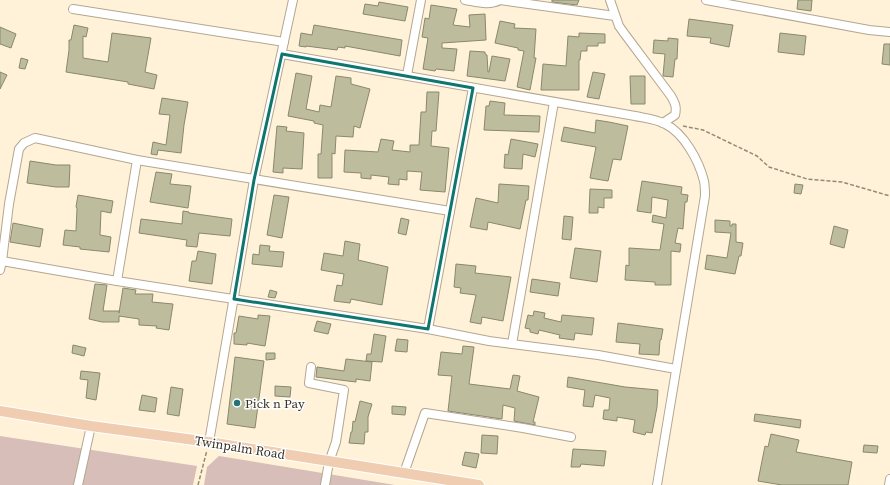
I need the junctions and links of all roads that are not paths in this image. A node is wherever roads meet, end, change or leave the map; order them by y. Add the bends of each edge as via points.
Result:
1 (293, 0) edge
2 (421, 0) edge
3 (465, 0) edge
4 (500, 0) edge
5 (610, 0) edge
6 (706, 0) edge
7 (73, 9) dead end
8 (615, 16) junction
9 (890, 32) edge
10 (284, 42) junction
11 (282, 54) junction
12 (407, 75) junction
13 (473, 88) junction
14 (554, 102) junction
15 (663, 123) junction
16 (137, 160) junction
17 (254, 180) junction
18 (450, 211) junction
19 (2, 261) junction
20 (0, 270) edge
21 (117, 281) junction
22 (234, 299) junction
23 (428, 329) junction
24 (512, 344) junction
25 (311, 367) dead end
26 (676, 369) junction
27 (0, 411) edge
28 (91, 426) junction
29 (571, 437) dead end
30 (209, 442) junction
31 (329, 462) junction
32 (404, 473) junction
33 (890, 479) edge
34 (78, 485) edge
35 (325, 485) edge
36 (479, 485) edge
37 (657, 485) edge
38 (889, 485) edge

1 - 10 street
2 - 12 street
3 - 4 street via 488,3
4 - 8 street
5 - 8 street
6 - 9 street
7 - 10 street
8 - 15 street via 630,43 675,102 675,115
10 - 11 street
11 - 12 street
11 - 17 street
12 - 13 street
13 - 14 street
13 - 18 street
14 - 15 street
14 - 24 street
15 - 26 street via 677,132 688,146 704,182 705,196
16 - 17 street
16 - 19 street via 35,138 24,142 19,149
16 - 21 street
17 - 18 street
17 - 22 street
18 - 23 street
19 - 20 street
19 - 21 street
21 - 22 street
22 - 23 street
22 - 30 street
23 - 24 street
24 - 26 street via 591,354
25 - 31 street via 309,383 344,390 336,442
26 - 37 street
27 - 28 main road, Twinpalm Road
28 - 30 main road, Twinpalm Road
28 - 34 street
29 - 32 street via 425,413
30 - 31 main road, Twinpalm Road
31 - 32 main road, Twinpalm Road
31 - 35 street
32 - 36 main road, Twinpalm Road
33 - 38 street

